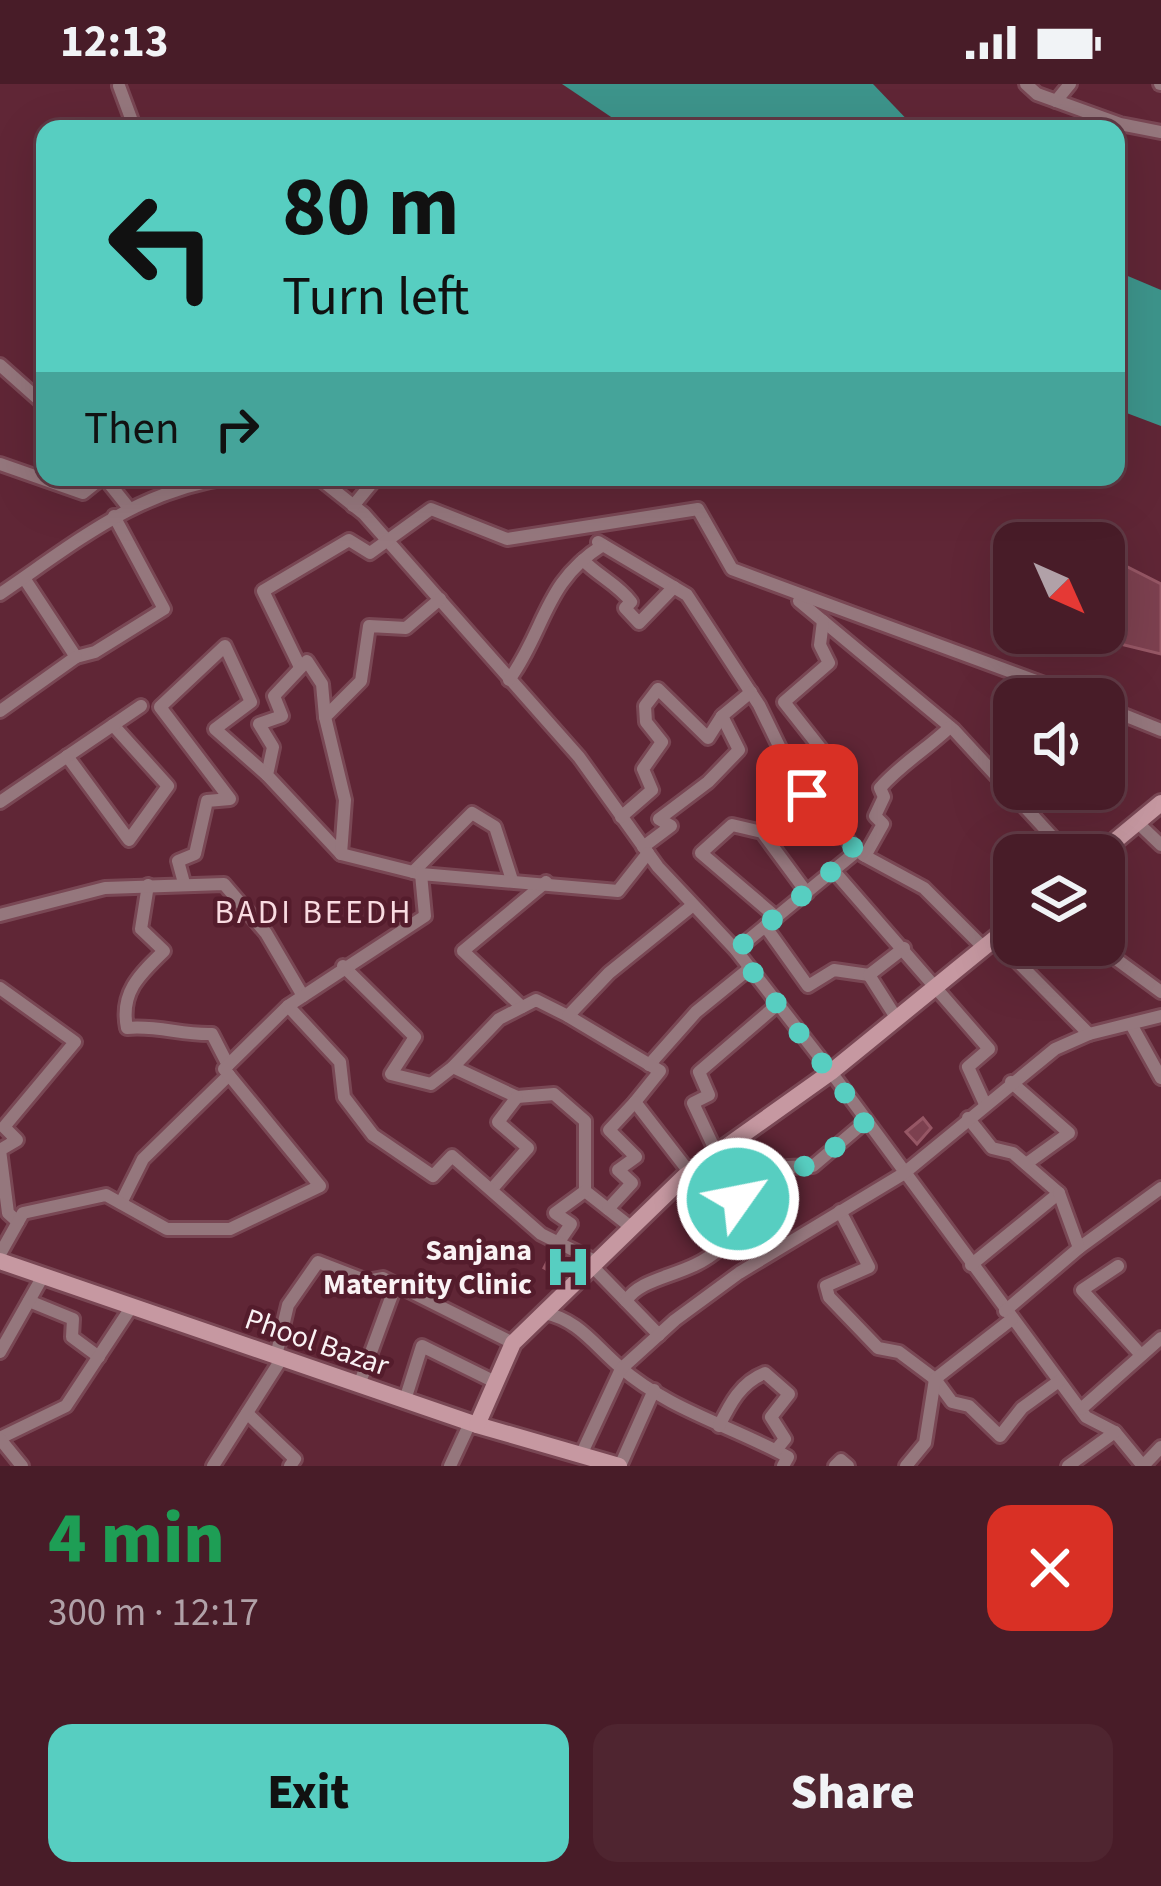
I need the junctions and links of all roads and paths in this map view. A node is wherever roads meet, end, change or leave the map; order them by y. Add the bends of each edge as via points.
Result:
1 (1026, 84) edge
2 (1070, 84) edge
3 (119, 86) edge
4 (1056, 101) junction
5 (132, 120) edge
6 (1109, 120) edge
7 (1125, 125) edge
8 (1161, 132) edge
9 (0, 365) edge
10 (36, 396) edge
11 (1, 466) edge
12 (36, 478) edge
13 (62, 486) edge
14 (92, 486) edge
15 (111, 486) edge
16 (177, 486) edge
17 (332, 486) edge
18 (370, 486) edge
19 (353, 506) junction
20 (128, 507) junction
21 (114, 516) junction
22 (386, 537) junction
23 (583, 560) junction
24 (23, 578) junction
25 (674, 587) junction
26 (0, 594) edge
27 (793, 596) junction
28 (440, 599) junction
29 (823, 620) junction
30 (76, 656) junction
31 (300, 667) junction
32 (1033, 678) edge
33 (509, 680) junction
34 (751, 692) junction
35 (141, 706) dead end
36 (0, 711) edge
37 (1125, 715) edge
38 (722, 716) junction
39 (325, 717) junction
40 (113, 724) junction
41 (950, 727) junction
42 (1161, 730) edge
43 (67, 755) junction
44 (267, 775) junction
45 (807, 795) junction
46 (0, 802) edge
47 (1161, 803) edge
48 (621, 817) junction
49 (1138, 823) junction
50 (1049, 834) edge
51 (1124, 834) edge
52 (1161, 844) edge
53 (645, 850) junction
54 (861, 853) junction
55 (341, 854) junction
56 (833, 870) junction
57 (417, 873) junction
58 (512, 880) junction
59 (547, 882) junction
60 (184, 883) junction
61 (148, 885) junction
62 (807, 892) junction
63 (693, 904) junction
64 (0, 915) edge
65 (771, 922) junction
66 (993, 941) edge
67 (989, 944) junction
68 (904, 948) junction
69 (736, 950) junction
70 (1125, 964) edge
71 (343, 966) junction
72 (750, 968) junction
73 (869, 975) junction
74 (938, 985) junction
75 (1159, 986) edge
76 (0, 988) edge
77 (302, 996) junction
78 (778, 1004) junction
79 (288, 1006) junction
80 (522, 1007) junction
81 (568, 1016) junction
82 (1161, 1016) edge
83 (897, 1018) junction
84 (1132, 1026) junction
85 (1089, 1034) junction
86 (649, 1065) junction
87 (453, 1067) junction
88 (228, 1070) junction
89 (831, 1072) junction
90 (1161, 1078) edge
91 (1011, 1082) junction
92 (517, 1097) junction
93 (635, 1102) junction
94 (985, 1104) junction
95 (968, 1118) junction
96 (866, 1121) junction
97 (0, 1130) edge
98 (16, 1140) junction
99 (717, 1154) junction
100 (1026, 1164) junction
101 (690, 1173) junction
102 (903, 1174) junction
103 (1161, 1188) edge
104 (492, 1189) junction
105 (585, 1191) junction
106 (1060, 1193) junction
107 (121, 1203) junction
108 (608, 1208) junction
109 (839, 1211) junction
110 (18, 1222) junction
111 (632, 1228) junction
112 (558, 1243) junction
113 (1079, 1248) junction
114 (0, 1257) edge
115 (594, 1264) junction
116 (971, 1264) junction
117 (1118, 1266) dead end
118 (43, 1276) junction
119 (396, 1284) junction
120 (29, 1301) junction
121 (626, 1301) junction
122 (132, 1306) junction
123 (544, 1313) junction
124 (1008, 1315) junction
125 (659, 1335) junction
126 (1161, 1338) edge
127 (513, 1343) junction
128 (0, 1352) edge
129 (1142, 1355) junction
130 (99, 1357) junction
131 (279, 1357) junction
132 (621, 1369) junction
133 (935, 1379) junction
134 (1059, 1381) junction
135 (496, 1382) junction
136 (359, 1384) junction
137 (654, 1390) junction
138 (405, 1400) junction
139 (1081, 1409) junction
140 (247, 1413) junction
141 (473, 1424) junction
142 (719, 1426) junction
143 (1115, 1432) junction
144 (0, 1438) edge
145 (1161, 1447) edge
146 (776, 1450) junction
147 (590, 1460) edge
148 (21, 1466) edge
149 (213, 1466) edge
150 (290, 1466) edge
151 (451, 1466) edge
152 (620, 1466) edge
153 (783, 1466) edge
154 (835, 1466) edge
155 (848, 1466) edge
156 (906, 1466) edge
157 (1068, 1466) edge
158 (1143, 1466) edge

1 - 4 street
2 - 4 street
3 - 5 street
4 - 6 street
7 - 8 street
9 - 10 street
11 - 12 street
13 - 14 street via 83,493
15 - 20 street
16 - 20 street
17 - 19 street
18 - 19 street
19 - 22 street
20 - 21 street
21 - 24 street
21 - 30 street via 164,609
22 - 27 street via 431,509 507,539 698,509 731,569
22 - 28 street
22 - 31 street via 370,553 349,540 263,591
23 - 25 street via 600,543
23 - 25 street via 622,590 639,623
23 - 33 street via 558,582 532,649
24 - 26 street
24 - 30 street
25 - 34 street via 688,595
27 - 29 street
27 - 32 street
28 - 33 street
28 - 39 street via 406,628 369,626 361,682
29 - 41 street
29 - 45 street via 820,645 829,663 784,702 829,759
30 - 36 street
31 - 39 street via 307,661 322,683
31 - 44 street via 274,696 282,716 260,724 273,747
33 - 48 street
34 - 38 street
34 - 45 street
35 - 40 street
37 - 42 street
38 - 48 street via 708,738 658,688 645,706 662,742 644,769 652,790
38 - 53 street via 739,749 658,819 671,826
39 - 55 street via 345,800
40 - 43 street
40 - 43 street via 167,786 129,840
41 - 50 street
41 - 54 street via 905,758 880,788 874,816 883,824
43 - 46 street
44 - 55 street
44 - 60 street via 215,729 251,702 225,646 160,706 230,799 207,801 195,854 178,861
45 - 54 street
47 - 49 street
48 - 53 street
49 - 51 street
49 - 52 street
53 - 59 street via 618,891
53 - 63 street
54 - 56 street
54 - 67 street via 924,888
55 - 57 street
56 - 62 street
56 - 68 street
57 - 58 street
57 - 58 street via 472,813 494,827
57 - 71 street via 425,916
58 - 59 street
59 - 80 street via 463,951
60 - 61 street
60 - 77 street via 224,884 266,933
61 - 64 street
61 - 88 street via 141,928 164,950 136,978 123,1006 127,1028 212,1034
62 - 65 street
62 - 65 street via 762,832 732,825 701,854
63 - 69 street
63 - 81 street
65 - 69 street
65 - 73 street via 808,986 834,970
66 - 67 street
67 - 74 street
67 - 85 street
68 - 73 street
68 - 74 street
69 - 72 street
70 - 75 street
71 - 77 street
71 - 87 street via 415,1037 392,1074 431,1084
72 - 78 street
72 - 86 street
73 - 83 street
74 - 83 street
74 - 94 street via 989,1049 968,1066
76 - 98 street via 75,1042 4,1127
77 - 79 street
78 - 89 street
78 - 99 street via 699,1072 709,1095 693,1103
79 - 88 street
79 - 104 street via 340,1062 344,1097 373,1135 433,1176 452,1156
80 - 81 street via 536,1000
80 - 87 street via 499,1019
81 - 86 street
82 - 84 street
83 - 89 street
84 - 85 street
84 - 90 street
85 - 91 street
86 - 93 street via 660,1071
87 - 92 street
88 - 107 street via 143,1159
88 - 107 street via 320,1186 230,1229 167,1229
89 - 96 street
89 - 99 street
91 - 94 street
91 - 100 street via 1069,1133
92 - 104 street via 498,1122 528,1148
92 - 105 street via 554,1094 585,1121
93 - 101 street
93 - 108 street via 608,1130 636,1157 618,1170 632,1184
94 - 95 street
95 - 100 street via 992,1148
95 - 102 street
96 - 102 street
96 - 121 street via 813,1166 788,1167 738,1199 715,1233 719,1249 705,1262 650,1280
97 - 98 street
98 - 110 street via 0,1150 8,1214
99 - 101 street
100 - 106 street
101 - 111 street
102 - 109 street
102 - 116 street
103 - 113 street
104 - 112 street
105 - 108 street
105 - 112 street via 555,1213 571,1224
106 - 113 street
106 - 116 street
107 - 110 street via 106,1196 23,1213
108 - 111 street
109 - 125 street
109 - 133 street via 869,1267 826,1286 829,1297 878,1348 898,1352
110 - 114 street
111 - 115 street
112 - 115 street
113 - 124 street
114 - 118 street, Phool Bazar
115 - 121 street
115 - 123 street
116 - 124 street
117 - 129 street via 1082,1290
118 - 120 street
118 - 122 street, Phool Bazar
119 - 127 street
119 - 131 street via 318,1262 288,1305
119 - 136 street
120 - 128 street
120 - 130 street via 73,1319 72,1336
121 - 125 street
122 - 130 street
122 - 131 street, Phool Bazar
123 - 127 street
123 - 132 street via 563,1317
124 - 133 street
124 - 134 street
125 - 132 street
126 - 129 street
127 - 135 street
129 - 139 street
130 - 144 street via 66,1406
131 - 136 street, Phool Bazar
131 - 140 street
132 - 137 street
132 - 147 street
133 - 134 street via 952,1402 969,1406 1000,1436
133 - 156 street via 925,1443
134 - 139 street
135 - 138 street via 422,1346
135 - 141 street
136 - 138 street, Phool Bazar
137 - 142 street
137 - 152 street
138 - 141 street, Phool Bazar
139 - 143 street
140 - 149 street
140 - 150 street via 295,1459
141 - 147 street, Phool Bazar
141 - 151 street
142 - 146 street
142 - 146 street via 731,1401 765,1373 789,1394 771,1417 784,1439
143 - 157 street
143 - 158 street
144 - 148 street
145 - 158 street
146 - 153 street via 788,1456
147 - 152 street, Phool Bazar
154 - 155 street

